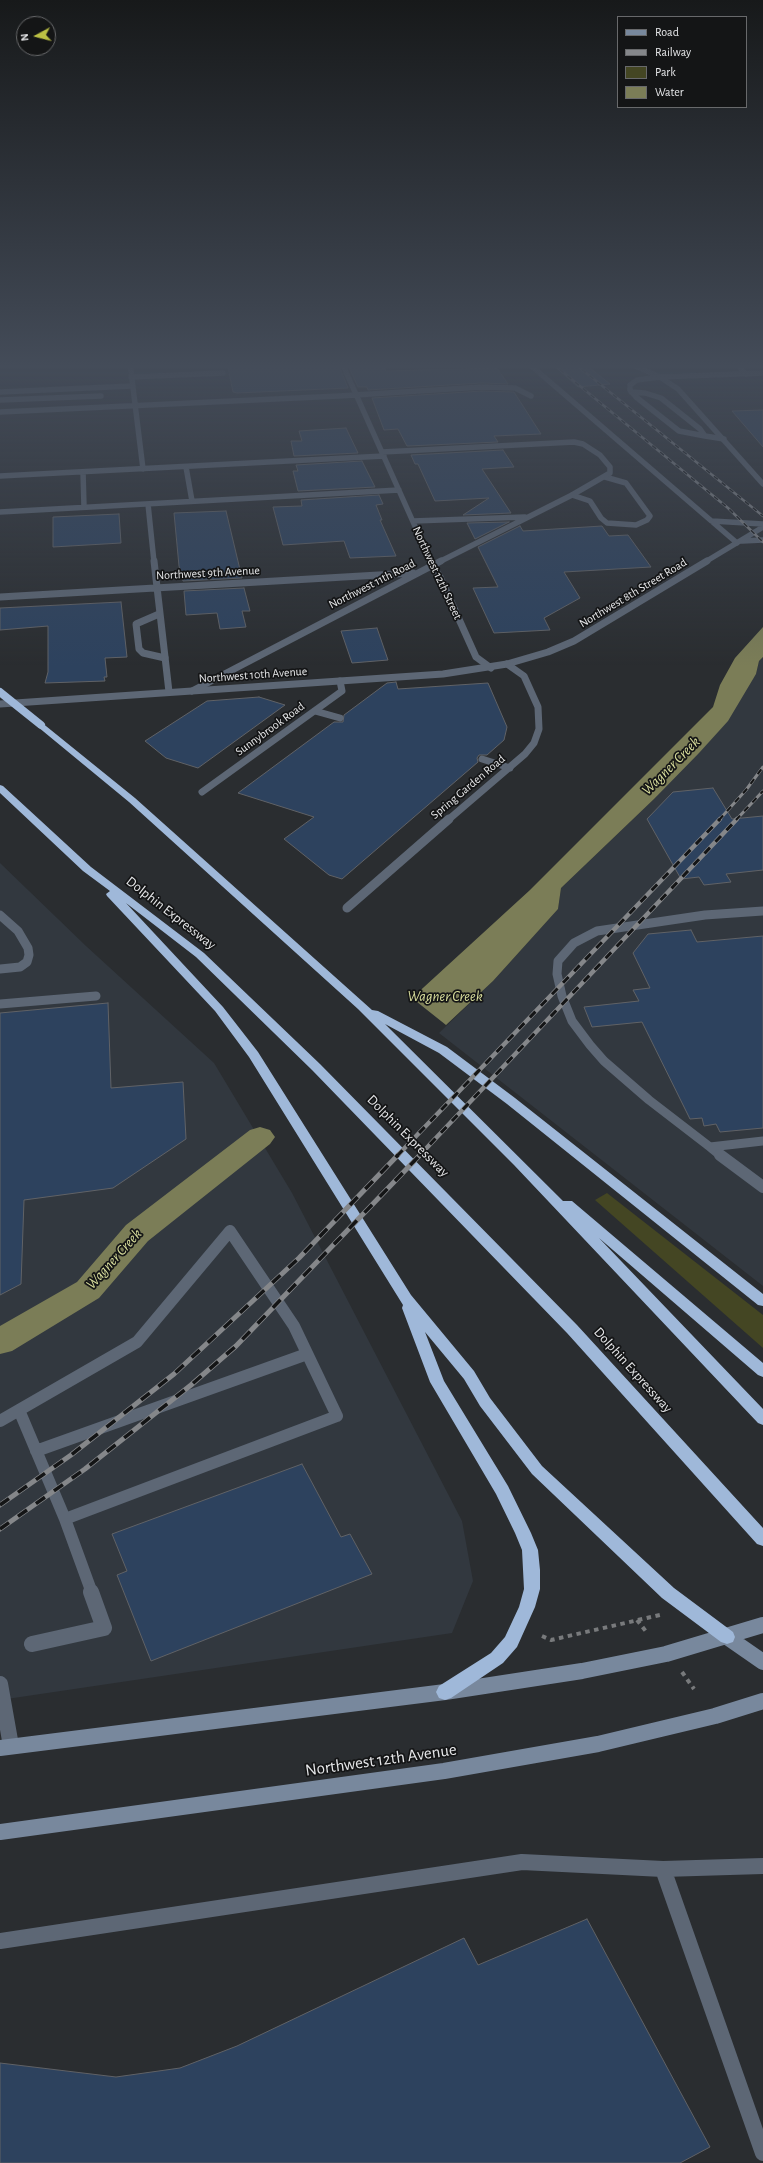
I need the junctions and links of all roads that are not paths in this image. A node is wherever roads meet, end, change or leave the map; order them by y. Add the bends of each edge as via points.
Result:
1 (142, 464) edge
2 (232, 464) edge
3 (387, 464) edge
4 (607, 464) edge
5 (646, 464) edge
6 (746, 464) edge
7 (186, 467) junction
8 (143, 469) junction
9 (83, 472) junction
10 (0, 476) edge
11 (604, 477) junction
12 (763, 484) edge
13 (399, 490) junction
14 (572, 495) junction
15 (192, 501) junction
16 (148, 504) junction
17 (84, 507) junction
18 (0, 512) edge
19 (527, 518) junction
20 (413, 521) junction
21 (712, 521) junction
22 (763, 525) edge
23 (763, 540) edge
24 (738, 542) junction
25 (433, 564) junction
26 (417, 573) junction
27 (156, 587) junction
28 (0, 597) edge
29 (159, 614) junction
30 (164, 658) junction
31 (507, 664) junction
32 (491, 668) junction
33 (340, 681) junction
34 (192, 691) junction
35 (0, 692) edge
36 (169, 692) junction
37 (0, 704) edge
38 (315, 711) junction
39 (340, 718) dead end
40 (482, 759) dead end
41 (510, 768) junction
42 (0, 788) edge
43 (202, 792) dead end
44 (87, 869) junction
45 (348, 908) dead end
46 (763, 911) edge
47 (0, 915) edge
48 (0, 969) edge
49 (96, 996) dead end
50 (0, 1004) edge
51 (362, 1007) junction
52 (763, 1141) edge
53 (710, 1147) junction
54 (518, 1162) junction
55 (763, 1187) edge
56 (406, 1299) junction
57 (763, 1301) edge
58 (307, 1354) junction
59 (763, 1371) edge
60 (19, 1410) junction
61 (763, 1420) edge
62 (0, 1421) edge
63 (36, 1452) junction
64 (66, 1519) junction
65 (763, 1539) edge
66 (763, 1625) edge
67 (727, 1637) junction
68 (32, 1644) dead end
69 (763, 1662) edge
70 (0, 1684) edge
71 (445, 1692) junction
72 (763, 1701) edge
73 (6, 1747) edge
74 (0, 1832) edge
75 (763, 1866) edge
76 (663, 1869) junction
77 (0, 1941) edge
78 (763, 2153) edge

1 - 8 street
2 - 7 street
3 - 13 street, Northwest 12th Street
4 - 11 street via 610,473
5 - 21 street
6 - 12 street
7 - 8 street
7 - 15 street
8 - 9 street
9 - 10 street
9 - 17 street
11 - 14 street, Northwest 11th Road
11 - 14 street via 626,483 650,516 643,523 607,523 590,501
13 - 15 street
13 - 20 street, Northwest 12th Street
14 - 19 street, Northwest 11th Road
15 - 16 street
16 - 17 street
16 - 27 street
17 - 18 street
19 - 20 street via 502,516
19 - 25 street, Northwest 11th Road
20 - 25 street, Northwest 12th Street
21 - 22 street
21 - 24 street
22 - 24 street, Northwest 8th Street Road
23 - 24 street
24 - 31 street, Northwest 8th Street Road via 574,641
25 - 26 street, Northwest 11th Road
25 - 32 street, Northwest 12th Street via 476,657
26 - 27 street, Northwest 9th Avenue
26 - 34 street, Northwest 11th Road
27 - 28 street, Northwest 9th Avenue
27 - 29 street
29 - 30 street
29 - 30 street via 136,624 137,640 140,652
30 - 36 street
31 - 32 street, Northwest 10th Avenue
31 - 41 street, Spring Garden Road via 524,676 539,716 534,743
32 - 33 street, Northwest 10th Avenue
33 - 34 street, Northwest 10th Avenue
33 - 38 street, Sunnybrook Road via 342,691
34 - 36 street, Northwest 10th Avenue
35 - 51 highway, bridge via 132,800
36 - 37 street, Northwest 10th Avenue
38 - 39 street
38 - 43 street, Sunnybrook Road
40 - 41 street
41 - 45 street, Spring Garden Road
42 - 44 highway, Dolphin Expressway
44 - 56 highway via 218,1009 254,1055
44 - 65 highway, Dolphin Expressway via 200,955 316,1067 572,1329
46 - 53 street via 705,915 597,931 574,943 558,962 557,974 562,996 572,1020 590,1045 604,1061
47 - 48 street via 18,931 30,955 27,962 20,967
49 - 50 street
51 - 54 highway
51 - 57 highway via 443,1050
52 - 53 street
53 - 55 street
54 - 59 highway
54 - 61 highway
56 - 67 highway via 469,1375 485,1402 537,1470 668,1593
56 - 71 highway via 437,1382 502,1490 523,1532 530,1550 532,1570 532,1589 511,1642 497,1658
58 - 60 street via 294,1326 230,1231 137,1342
58 - 63 street
58 - 64 street via 337,1416
60 - 62 street
60 - 63 street
63 - 64 street
64 - 68 street via 104,1628
66 - 67 main road
67 - 69 main road
67 - 71 main road via 666,1654 582,1671
70 - 73 street
71 - 73 main road
72 - 74 main road, Northwest 12th Avenue via 715,1716 598,1744 452,1770
75 - 76 street
76 - 77 street via 522,1862
76 - 78 street

